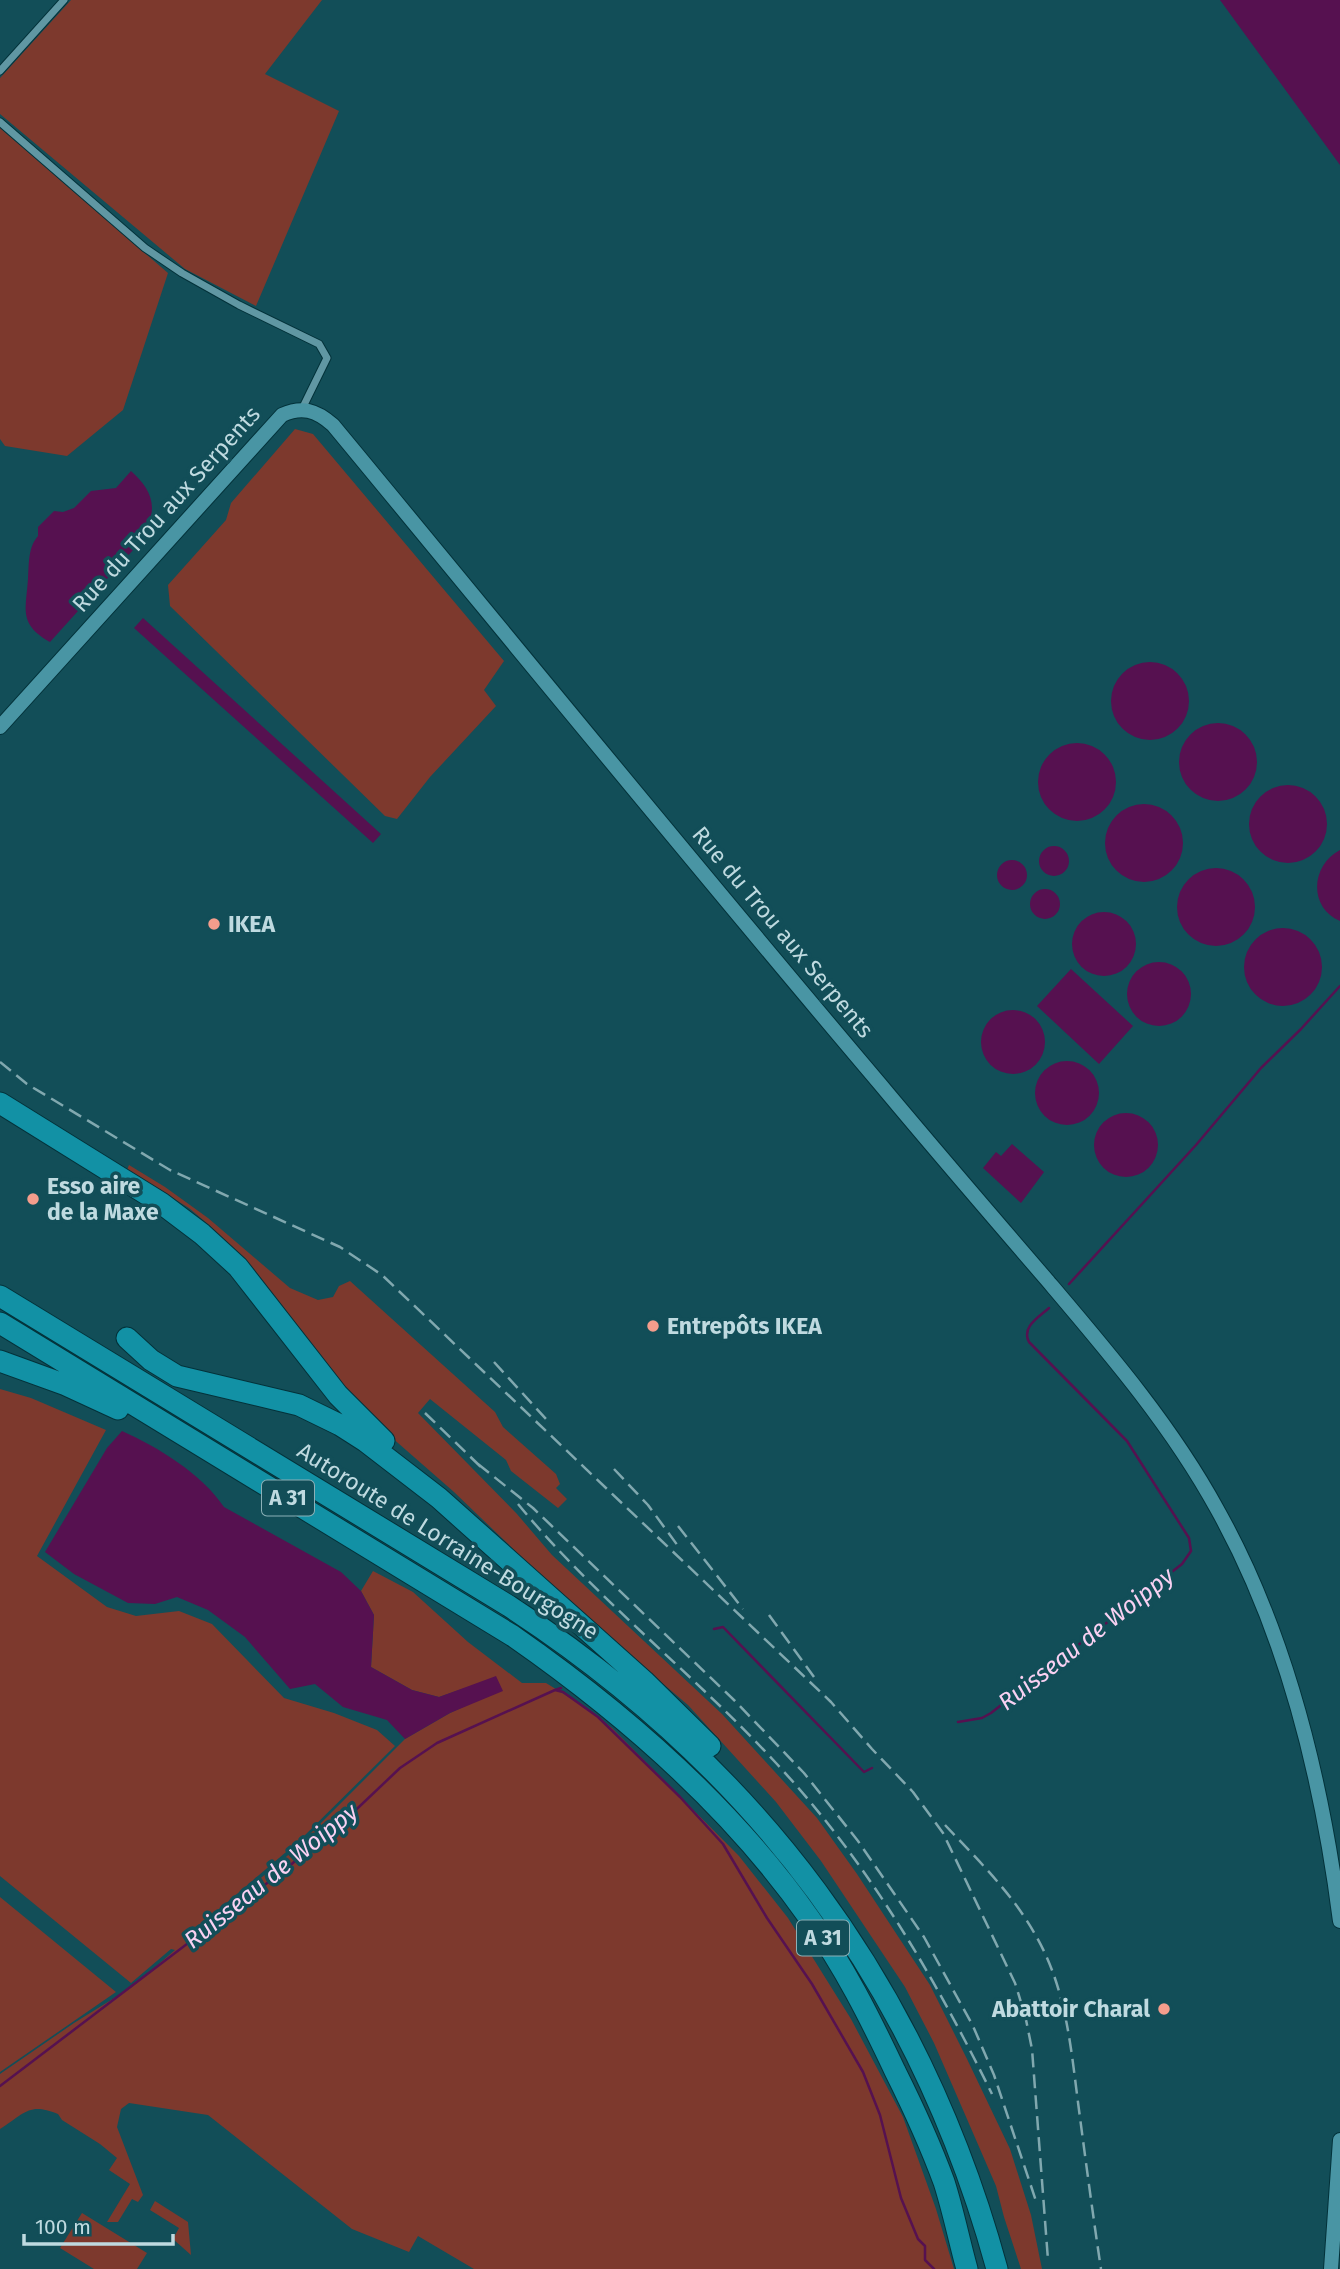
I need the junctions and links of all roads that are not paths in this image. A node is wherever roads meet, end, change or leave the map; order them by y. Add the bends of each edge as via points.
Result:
1 (64, 0) edge
2 (0, 71) edge
3 (0, 122) edge
4 (302, 409) junction
5 (0, 727) edge
6 (0, 1102) edge
7 (0, 1296) edge
8 (0, 1323) edge
9 (127, 1338) dead end
10 (0, 1361) edge
11 (167, 1425) junction
12 (439, 1499) junction
13 (804, 1874) junction
14 (1340, 1921) edge
15 (1340, 2140) edge
16 (967, 2269) edge
17 (998, 2269) edge
18 (1331, 2269) edge

1 - 2 street
3 - 4 street via 145,248 239,305 320,344 327,358
4 - 5 street, Rue du Trou aux Serpents via 282,415 272,425
4 - 14 street, Rue du Trou aux Serpents via 324,416 333,425 1163,1422 1238,1549 1277,1644 1306,1735
6 - 12 highway via 161,1203 202,1234 238,1267 338,1395
7 - 13 highway, Autoroute de Lorraine-Bourgogne / A 31 via 562,1640 684,1740
8 - 11 highway, Autoroute de Lorraine-Bourgogne / A 31
9 - 12 highway via 177,1376 311,1410 353,1433
10 - 11 highway via 66,1385 148,1425
11 - 16 highway, Autoroute de Lorraine-Bourgogne / A 31 via 543,1657 642,1735 713,1803 811,1919 862,2002 944,2183
12 - 13 highway via 644,1681 728,1765 790,1844
13 - 17 highway, Autoroute de Lorraine-Bourgogne / A 31 via 852,1941 909,2039 948,2122
15 - 18 street

